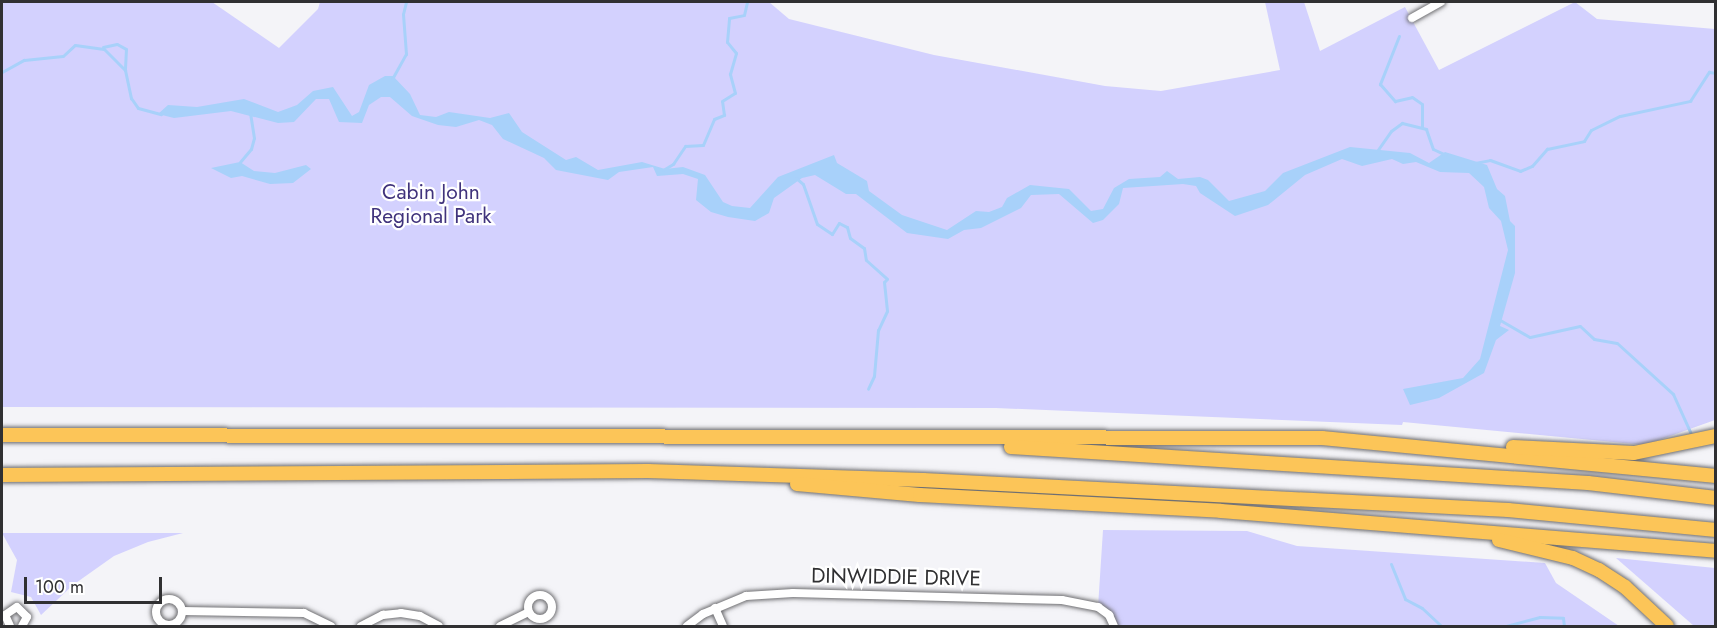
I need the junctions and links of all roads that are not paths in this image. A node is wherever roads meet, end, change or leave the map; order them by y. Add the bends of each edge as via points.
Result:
1 (1441, 2) edge
2 (1412, 18) dead end
3 (2, 435) edge
4 (1716, 436) edge
5 (872, 439) junction
6 (1458, 450) junction
7 (648, 471) junction
8 (2, 475) edge
9 (1716, 476) edge
10 (1716, 498) edge
11 (1456, 530) junction
12 (1716, 530) edge
13 (1716, 551) edge
14 (715, 608) junction
15 (182, 611) dead end
16 (529, 612) dead end
17 (10, 627) edge
18 (22, 627) edge
19 (331, 627) edge
20 (361, 627) edge
21 (439, 627) edge
22 (500, 627) edge
23 (687, 627) edge
24 (723, 627) edge
25 (1114, 627) edge
26 (1667, 627) edge

1 - 2 street
3 - 5 highway
4 - 6 highway via 1634,453 1490,445
5 - 6 highway via 1322,438
5 - 10 highway via 1577,483
6 - 9 highway
7 - 8 highway
7 - 11 highway via 920,495 1221,511
7 - 12 highway via 923,480 1508,510
11 - 13 highway
11 - 26 highway via 1545,550 1590,566 1625,587
14 - 23 street, DINWIDDIE DRIVE
14 - 24 street
14 - 25 street, DINWIDDIE DRIVE via 746,596 793,593 1044,599 1098,607 1109,615
15 - 19 street via 304,613
16 - 22 street
17 - 18 street via 5,615 17,607 27,617
20 - 21 street via 383,615 401,613 420,616

